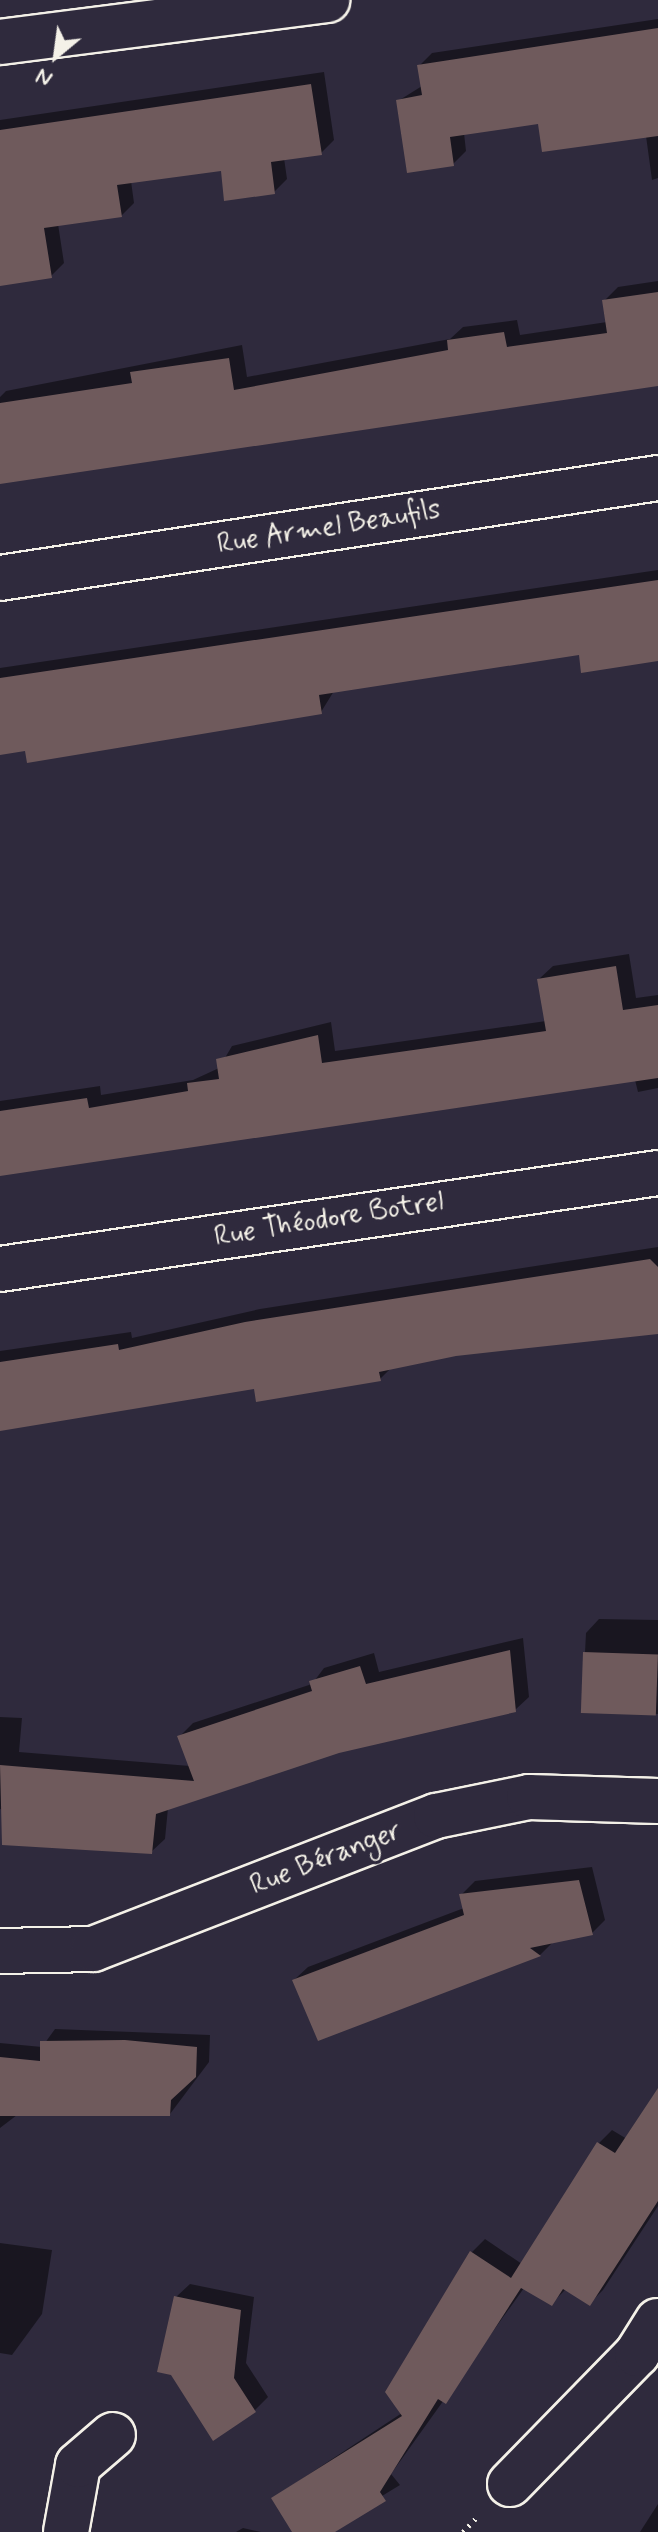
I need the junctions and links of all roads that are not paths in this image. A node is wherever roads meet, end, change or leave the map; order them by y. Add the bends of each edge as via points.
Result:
1 (327, 0) edge
2 (0, 42) edge
3 (658, 478) edge
4 (0, 578) edge
5 (658, 1173) edge
6 (0, 1269) edge
7 (658, 1801) edge
8 (0, 1951) edge
9 (658, 2321) edge
10 (113, 2435) dead end
11 (510, 2484) dead end
12 (66, 2532) edge

1 - 2 street
3 - 4 street, Rue Armel Beaufils
5 - 6 street, Rue Théodore Botrel
7 - 8 street, Rue Béranger via 529,1797 436,1816 93,1949
9 - 11 street via 637,2354
10 - 12 street via 78,2465

